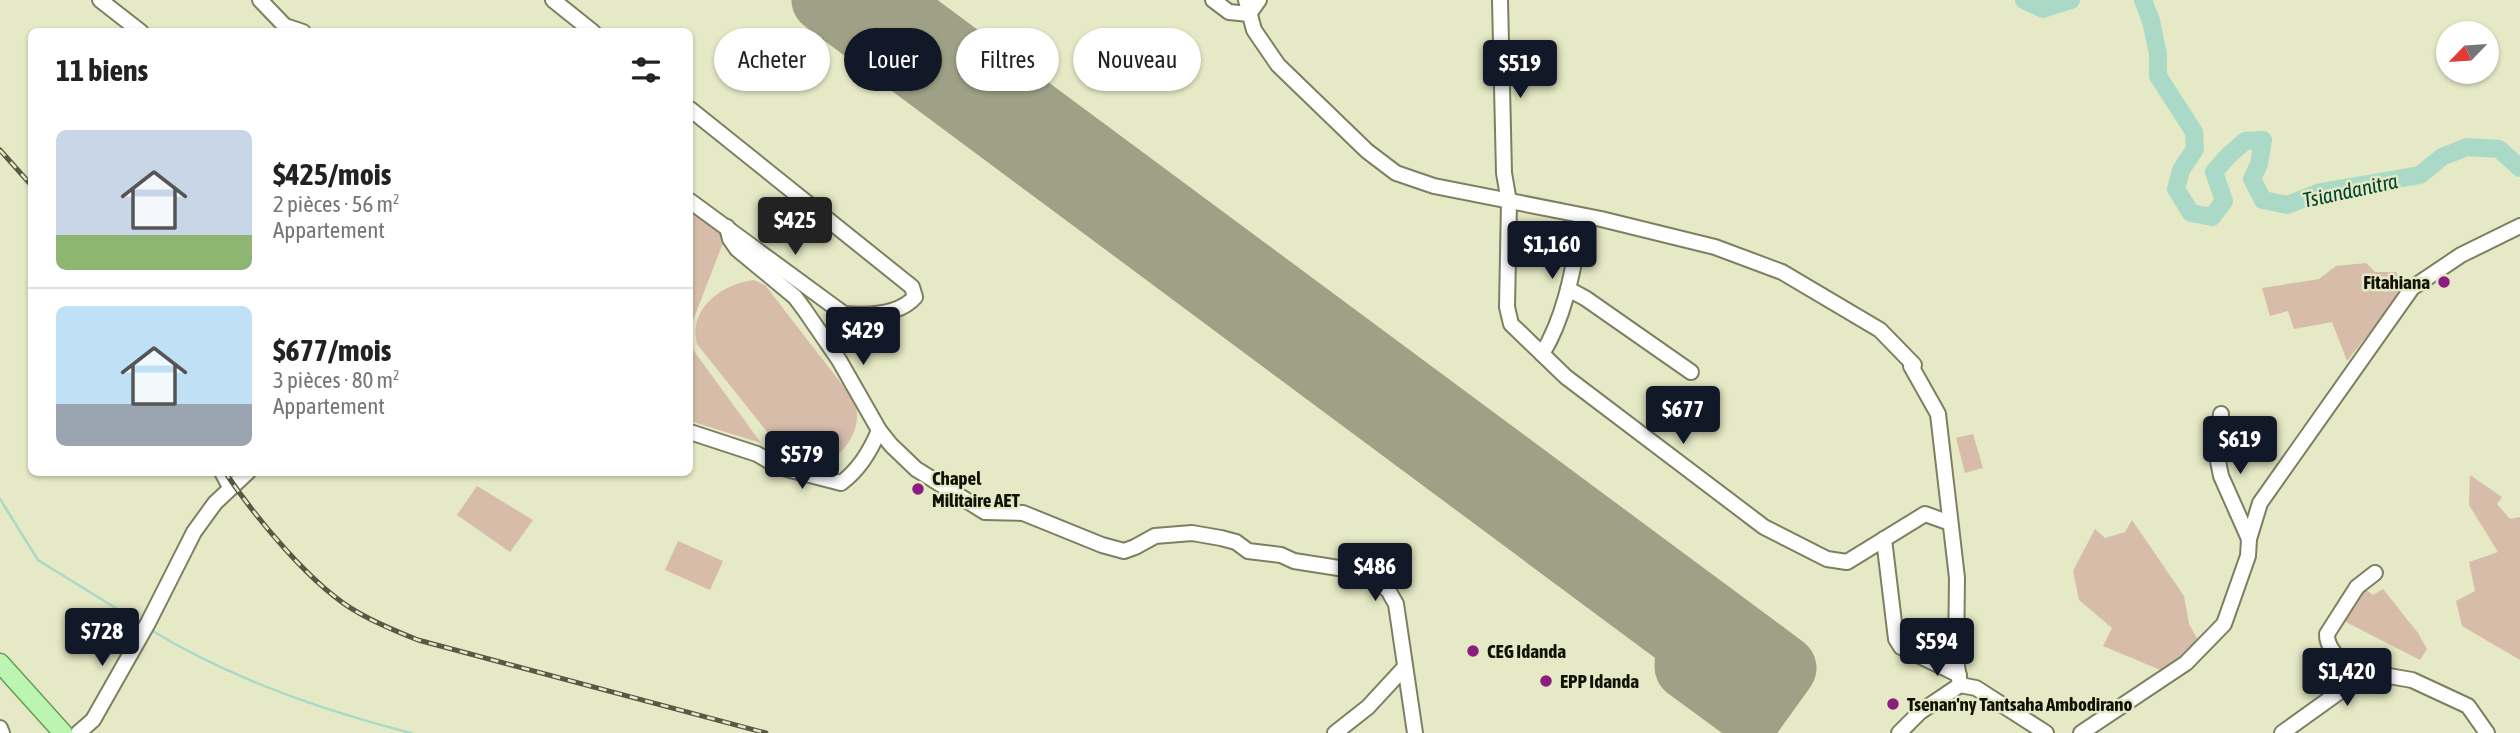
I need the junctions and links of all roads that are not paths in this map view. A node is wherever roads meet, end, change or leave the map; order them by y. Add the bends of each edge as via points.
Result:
1 (100, 0) edge
2 (260, 0) edge
3 (553, 0) edge
4 (1213, 0) edge
5 (1259, 0) edge
6 (1500, 0) edge
7 (1247, 7) edge
8 (278, 25) edge
9 (136, 28) edge
10 (588, 28) edge
11 (693, 111) edge
12 (1509, 202) junction
13 (693, 203) edge
14 (1583, 216) junction
15 (2520, 226) edge
16 (727, 227) junction
17 (1568, 289) junction
18 (1542, 354) junction
19 (1691, 372) dead end
20 (2221, 414) dead end
21 (879, 430) junction
22 (693, 433) edge
23 (224, 476) edge
24 (244, 476) edge
25 (230, 487) junction
26 (1950, 523) junction
27 (1884, 539) junction
28 (2249, 539) junction
29 (2375, 573) dead end
30 (0, 663) edge
31 (1404, 668) junction
32 (1959, 680) junction
33 (2362, 681) junction
34 (93, 727) edge
35 (0, 728) edge
36 (2032, 728) edge
37 (2, 733) edge
38 (63, 733) edge
39 (78, 733) edge
40 (1335, 733) edge
41 (1415, 733) edge
42 (1899, 733) edge
43 (2046, 733) edge
44 (2081, 733) edge
45 (2282, 733) edge
46 (2487, 733) edge

1 - 9 street
2 - 8 street
3 - 10 street
4 - 7 street via 1230,12
5 - 7 street
6 - 12 street via 1504,173
7 - 12 street via 1254,30 1278,65 1396,173
11 - 16 street via 912,287 915,297 905,308 844,314
12 - 14 street
12 - 18 street via 1507,307 1511,324
13 - 16 street
14 - 17 street
14 - 26 street via 1715,247 1782,272 1880,330 1914,365 1938,414
15 - 28 street via 2461,255 2412,288 2260,503
16 - 21 street via 737,249 804,309
17 - 18 street via 1552,339
17 - 19 street
18 - 27 street via 1620,420 1764,527 1827,559 1847,562
20 - 28 street via 2216,451 2221,476
21 - 22 street via 853,475 841,483 779,467 757,454
21 - 31 street via 916,469 985,512 1023,513 1124,551 1155,536 1192,533 1236,542 1248,551 1371,578 1388,590 1396,604
23 - 25 street
24 - 25 street
25 - 34 street via 194,532
26 - 27 street via 1925,514
26 - 32 street via 1957,578
27 - 32 street via 1896,639 1901,647
28 - 44 street via 2248,556 2224,624 2186,663
29 - 33 street via 2357,587 2328,634 2333,652
30 - 38 main road
31 - 40 street via 1368,707
31 - 41 street
32 - 36 street
32 - 42 street
33 - 45 street via 2317,706
33 - 46 street via 2389,676 2412,680 2468,706
34 - 39 street
35 - 37 street
36 - 43 street

